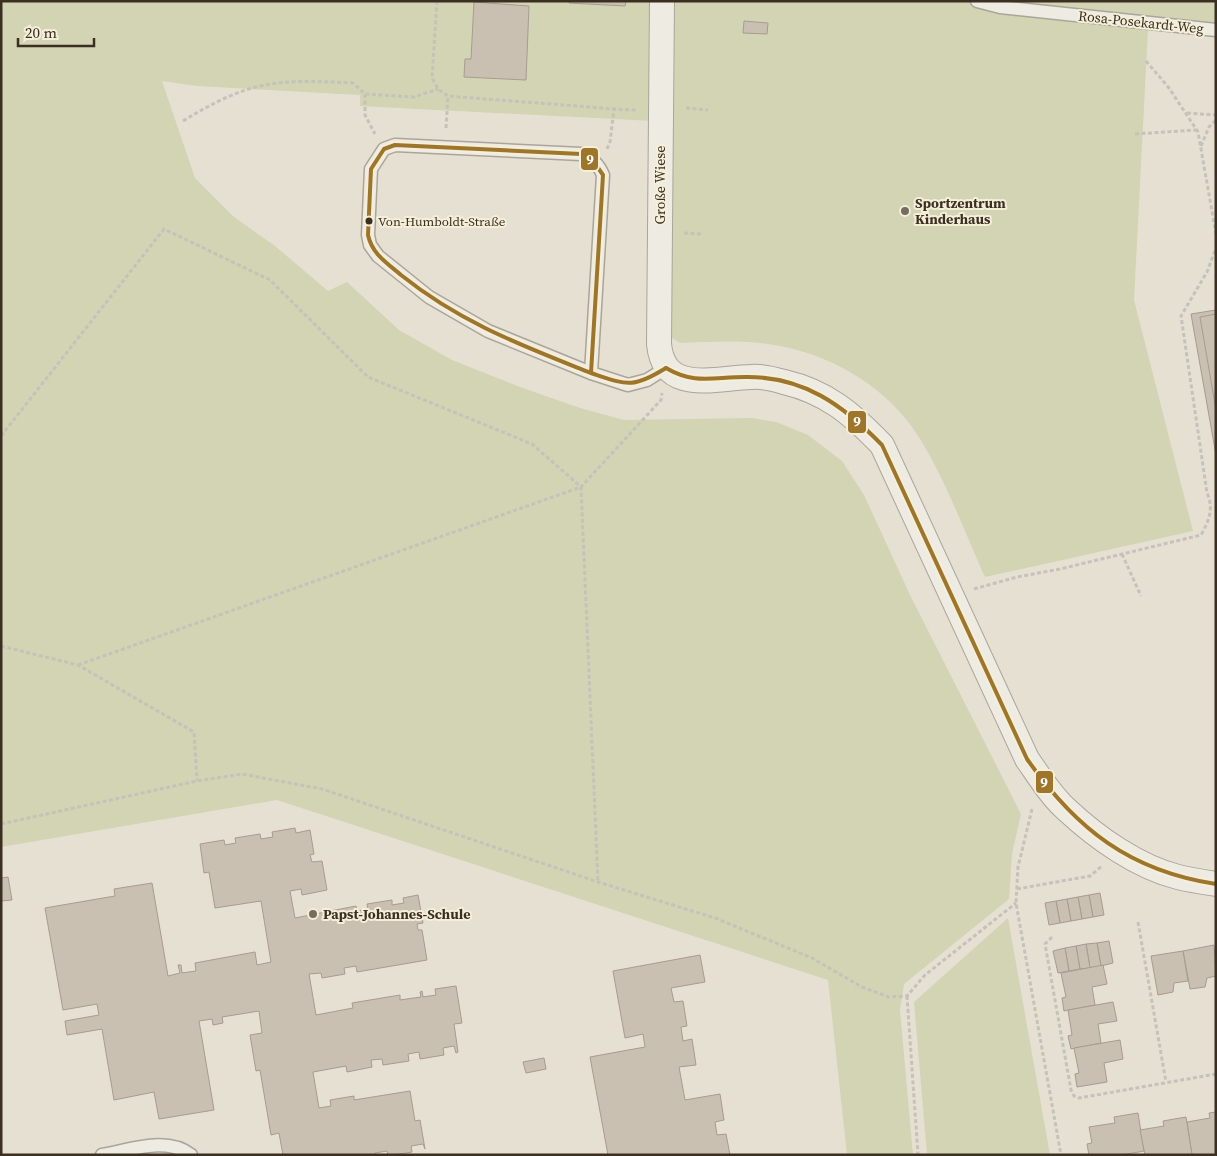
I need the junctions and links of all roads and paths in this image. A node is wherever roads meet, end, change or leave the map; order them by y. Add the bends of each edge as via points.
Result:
1 (437, 1) edge
2 (662, 1) edge
3 (976, 1) edge
4 (1216, 30) edge
5 (1146, 61) dead end
6 (438, 89) junction
7 (366, 94) junction
8 (448, 96) junction
9 (614, 109) junction
10 (660, 112) junction
11 (1187, 113) junction
12 (1216, 115) edge
13 (1216, 120) edge
14 (183, 121) dead end
15 (1196, 130) junction
16 (1135, 134) dead end
17 (1201, 146) junction
18 (445, 147) junction
19 (384, 150) junction
20 (599, 165) junction
21 (1216, 234) edge
22 (1216, 248) edge
23 (666, 368) junction
24 (591, 373) junction
25 (1, 436) edge
26 (581, 487) junction
27 (1211, 501) junction
28 (1216, 505) edge
29 (1122, 554) junction
30 (952, 596) junction
31 (1141, 596) dead end
32 (1, 646) edge
33 (78, 664) junction
34 (196, 782) junction
35 (1043, 782) junction
36 (1, 824) edge
37 (1122, 851) junction
38 (598, 882) junction
39 (1216, 884) edge
40 (1017, 889) junction
41 (1016, 903) junction
42 (1138, 922) dead end
43 (1052, 937) dead end
44 (908, 996) junction
45 (1216, 1074) edge
46 (1166, 1082) junction
47 (102, 1155) edge
48 (191, 1155) edge
49 (918, 1155) edge
50 (1061, 1155) edge

1 - 6 path via 432,78
2 - 10 street, Große Wiese
3 - 4 lane, Rosa-Posekardt-Weg via 1000,7
5 - 11 path
6 - 7 path via 414,97
6 - 8 path
7 - 14 path via 352,82 288,80 228,95
7 - 19 path via 365,115
8 - 9 path
8 - 18 path
9 - 10 path
9 - 20 path via 610,142
10 - 23 street, Große Wiese via 659,344 660,358
11 - 12 path
11 - 15 path
13 - 17 path via 1209,127
15 - 16 path
15 - 17 path
17 - 21 path
18 - 19 lane via 395,145
18 - 20 lane via 581,154
19 - 24 lane via 371,170 368,220 370,245 378,256 429,296 488,331
20 - 24 lane via 603,175
22 - 27 path via 1207,272 1181,316 1204,474
23 - 24 lane via 647,380 628,385
23 - 26 path via 660,400
23 - 30 street via 688,380 753,377 784,382 820,394 853,415 882,445
25 - 26 path via 164,228 270,280 368,377 532,444
26 - 33 path
26 - 38 path
27 - 28 path
27 - 29 path via 1210,517 1201,535
29 - 30 path via 989,584
29 - 31 path
30 - 35 street via 1027,759
32 - 33 path
33 - 34 path via 194,732
34 - 36 path
34 - 38 path via 242,774 322,789
35 - 37 street via 1066,810
35 - 40 path via 1028,821 1018,867
37 - 39 street via 1177,877
37 - 40 path via 1090,876
38 - 44 path via 742,928 812,958 862,987 889,997
40 - 41 path
41 - 44 path via 925,975
41 - 50 path
42 - 46 path
43 - 46 path via 1045,944 1074,1096 1080,1098
44 - 49 path
45 - 46 path
47 - 48 lane via 162,1144 180,1146

